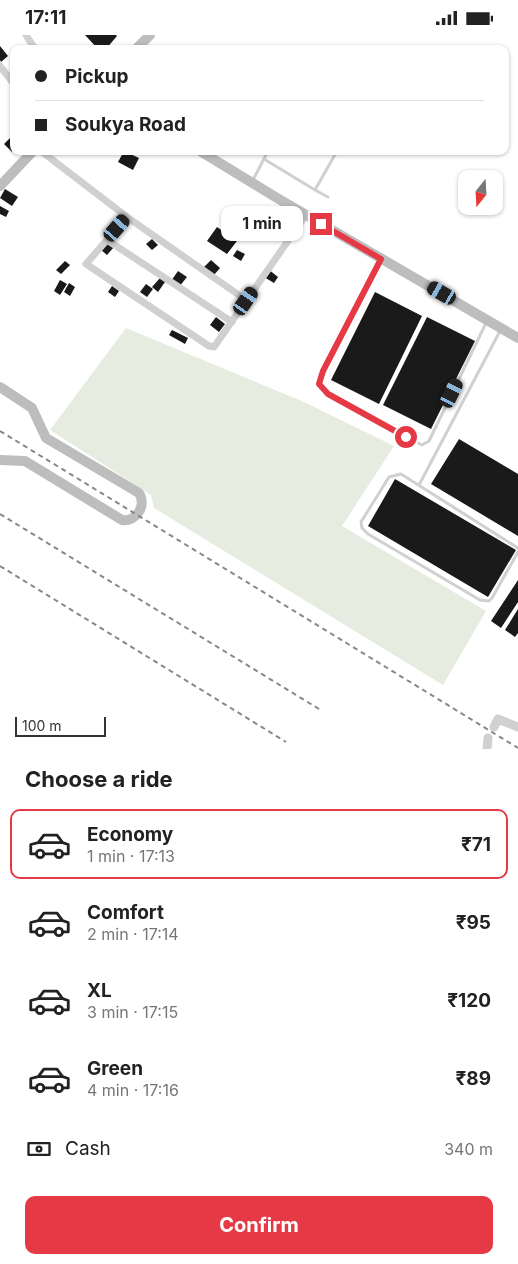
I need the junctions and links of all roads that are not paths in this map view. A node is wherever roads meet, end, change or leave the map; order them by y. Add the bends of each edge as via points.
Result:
1 (150, 35) edge
2 (140, 45) edge
3 (0, 66) edge
4 (10, 79) edge
5 (29, 155) edge
6 (46, 155) edge
7 (206, 155) edge
8 (266, 155) edge
9 (335, 155) edge
10 (264, 159) junction
11 (252, 183) junction
12 (0, 185) edge
13 (315, 190) junction
14 (328, 197) dead end
15 (306, 215) junction
16 (127, 217) junction
17 (108, 240) junction
18 (381, 259) junction
19 (246, 301) junction
20 (487, 320) junction
21 (232, 322) junction
22 (502, 328) junction
23 (518, 338) edge
24 (0, 387) edge
25 (0, 460) edge
26 (419, 485) junction
27 (518, 550) edge
28 (494, 727) dead end
29 (518, 727) edge
30 (488, 738) dead end
31 (487, 749) edge

1 - 2 main road
3 - 4 street
5 - 12 main road
6 - 16 street
7 - 11 main road
8 - 10 lane
9 - 13 lane
10 - 11 lane
10 - 13 lane
11 - 15 main road
13 - 14 lane
15 - 18 main road
15 - 19 street
16 - 17 street
16 - 19 street
17 - 21 street
17 - 21 street via 86,264 200,341 214,347
18 - 20 main road
18 - 20 lane via 323,371 319,384 328,394 422,445 429,441
19 - 21 street
20 - 22 main road
22 - 23 main road
22 - 26 lane
24 - 25 main road via 32,408 46,438 139,493 142,503 137,516 129,521 122,520 25,461
26 - 27 lane
26 - 27 lane via 401,474 389,477 364,516 362,528 485,601 492,598
28 - 29 street via 498,719
30 - 31 street

